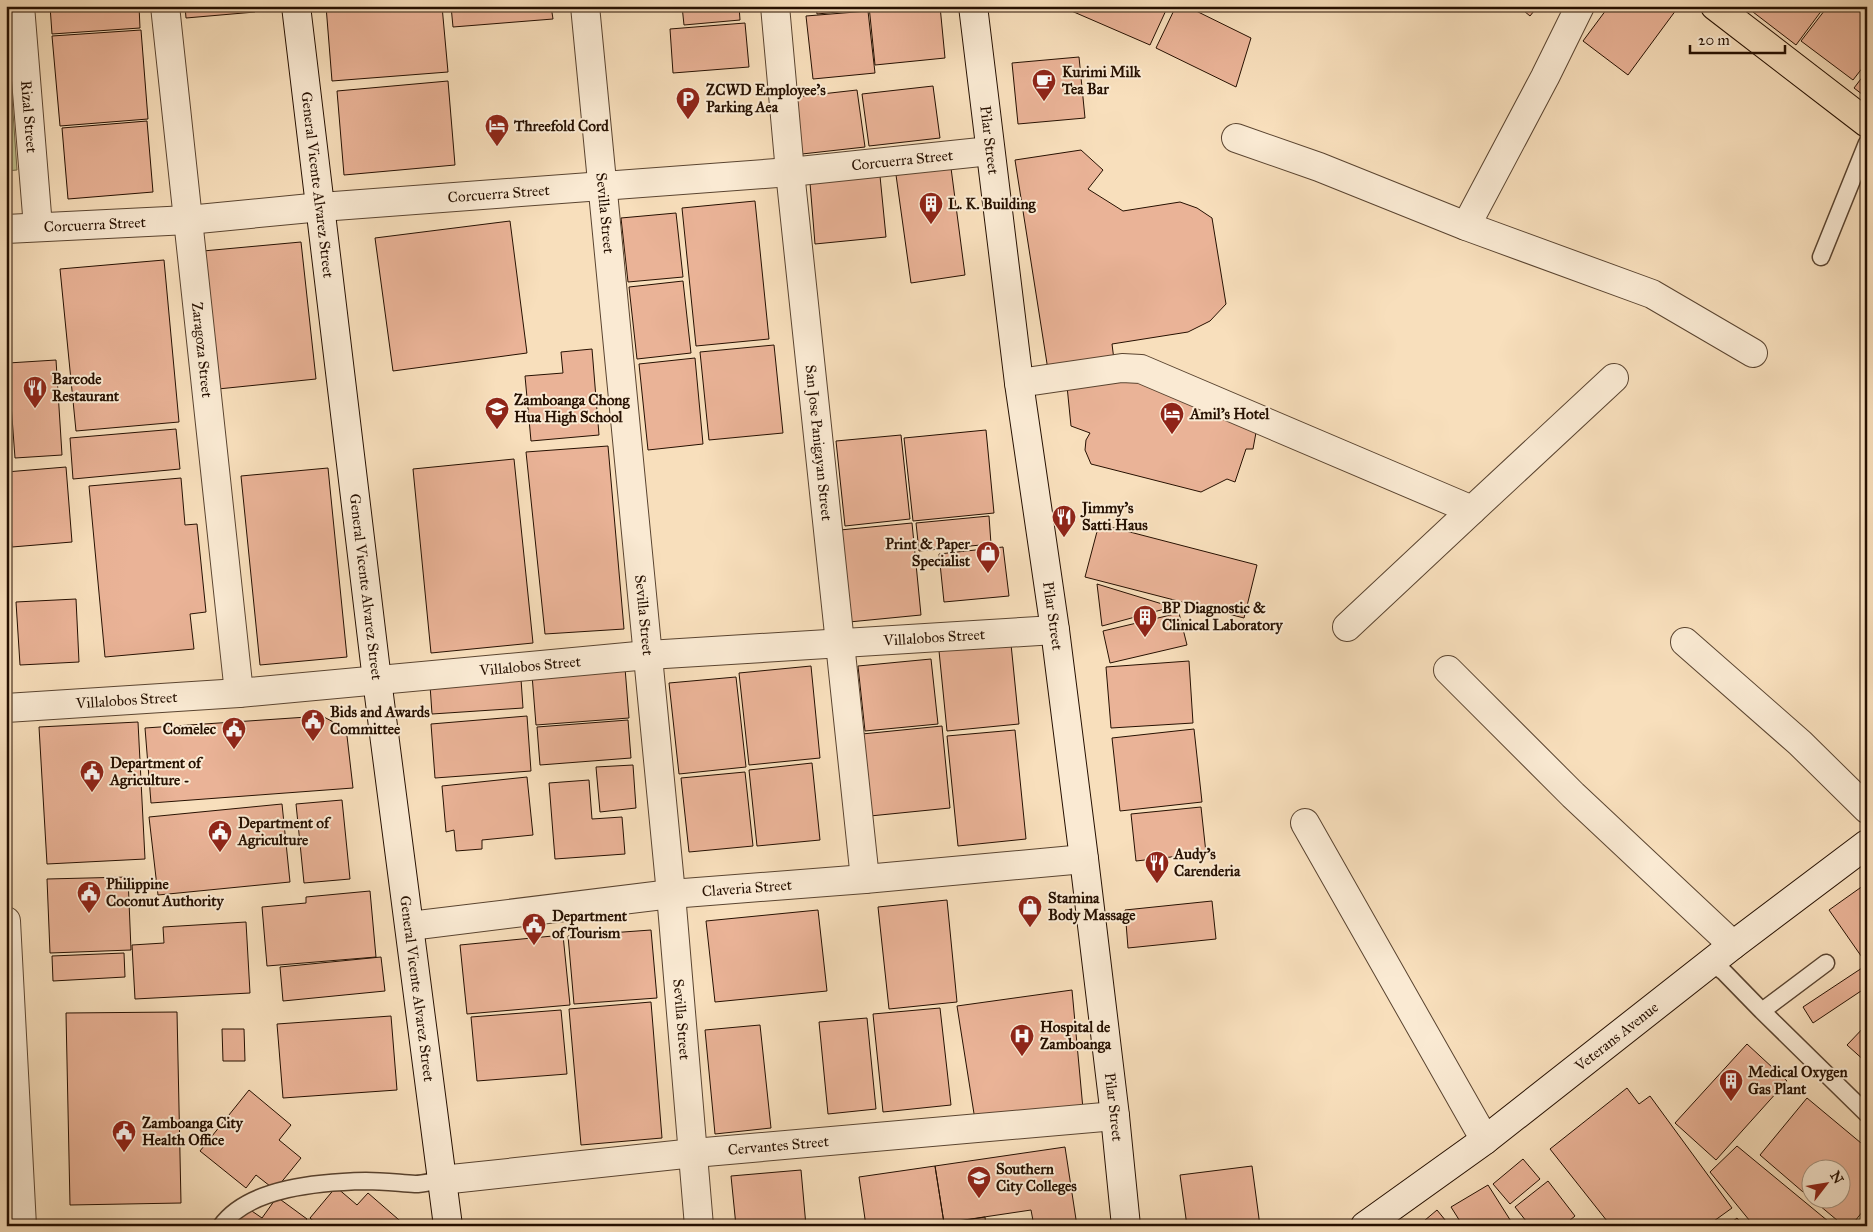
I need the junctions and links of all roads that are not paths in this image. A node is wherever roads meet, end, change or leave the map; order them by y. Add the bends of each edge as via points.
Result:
1 (20, 6) edge
2 (165, 6) edge
3 (296, 6) edge
4 (585, 6) edge
5 (775, 6) edge
6 (973, 6) edge
7 (1580, 6) edge
8 (1715, 6) edge
9 (1867, 123) edge
10 (1236, 138) dead end
11 (1867, 143) edge
12 (990, 151) junction
13 (790, 172) junction
14 (601, 187) junction
15 (321, 207) junction
16 (188, 220) junction
17 (1466, 226) junction
18 (38, 227) junction
19 (6, 229) edge
20 (1821, 257) dead end
21 (1753, 353) dead end
22 (1614, 378) dead end
23 (1020, 383) junction
24 (1472, 510) junction
25 (1347, 627) dead end
26 (1055, 630) junction
27 (1685, 642) dead end
28 (840, 643) junction
29 (648, 655) junction
30 (1448, 670) dead end
31 (377, 680) junction
32 (239, 694) junction
33 (6, 708) edge
34 (1867, 808) edge
35 (1305, 823) dead end
36 (1867, 844) edge
37 (1084, 859) junction
38 (865, 879) junction
39 (671, 894) junction
40 (6, 921) edge
41 (410, 926) junction
42 (1733, 945) junction
43 (1711, 963) junction
44 (1826, 963) dead end
45 (1762, 1011) junction
46 (1867, 1114) edge
47 (1115, 1116) junction
48 (1485, 1140) junction
49 (694, 1154) junction
50 (442, 1180) junction
51 (22, 1226) edge
52 (221, 1226) edge
53 (448, 1226) edge
54 (699, 1226) edge
55 (1126, 1226) edge
56 (1365, 1226) edge

1 - 18 street, Rizal Street
2 - 16 street, Zaragoza Street
3 - 15 street, General Vicente Alvarez Street
4 - 14 street, Sevilla Street
5 - 13 street, San Jose Panigayan Street
6 - 12 street, Pilar Street
7 - 17 street
8 - 9 main road
10 - 17 street via 1319,167
11 - 20 lane
12 - 13 street, Corcuerra Street
12 - 23 street, Pilar Street
13 - 14 street, Corcuerra Street
13 - 28 street, San Jose Panigayan Street
14 - 15 street, Corcuerra Street
14 - 29 street, Sevilla Street
15 - 16 street, Corcuerra Street
15 - 31 street, General Vicente Alvarez Street
16 - 18 street, Corcuerra Street
16 - 32 street, Zaragoza Street
17 - 21 street via 1652,294
18 - 19 street, Corcuerra Street
22 - 24 street
23 - 24 street via 1122,368 1141,369
23 - 26 street, Pilar Street
24 - 25 street
26 - 28 street, Villalobos Street
26 - 37 street, Pilar Street
27 - 34 street via 1800,743
28 - 29 street, Villalobos Street
28 - 38 street, San Jose Panigayan Street
29 - 31 street, Villalobos Street
29 - 39 street, Sevilla Street
30 - 42 street via 1573,795
31 - 32 street, Villalobos Street
31 - 41 street, General Vicente Alvarez Street
32 - 33 street, Villalobos Street
35 - 48 street
36 - 42 street, Veterans Avenue
37 - 38 street, Claveria Street
37 - 47 street, Pilar Street
38 - 39 street, Claveria Street
39 - 41 street, Claveria Street
39 - 49 street, Sevilla Street
40 - 51 street
41 - 50 street, General Vicente Alvarez Street
42 - 43 street, Veterans Avenue
43 - 45 lane
43 - 48 street, Veterans Avenue
44 - 45 lane
45 - 46 lane
47 - 49 street, Cervantes Street
47 - 55 street, Pilar Street
48 - 56 street, Veterans Avenue
49 - 50 street, Cervantes Street
49 - 54 street, Sevilla Street
50 - 52 lane via 418,1184 367,1181 312,1185 261,1197 228,1216
50 - 53 street, General Vicente Alvarez Street

